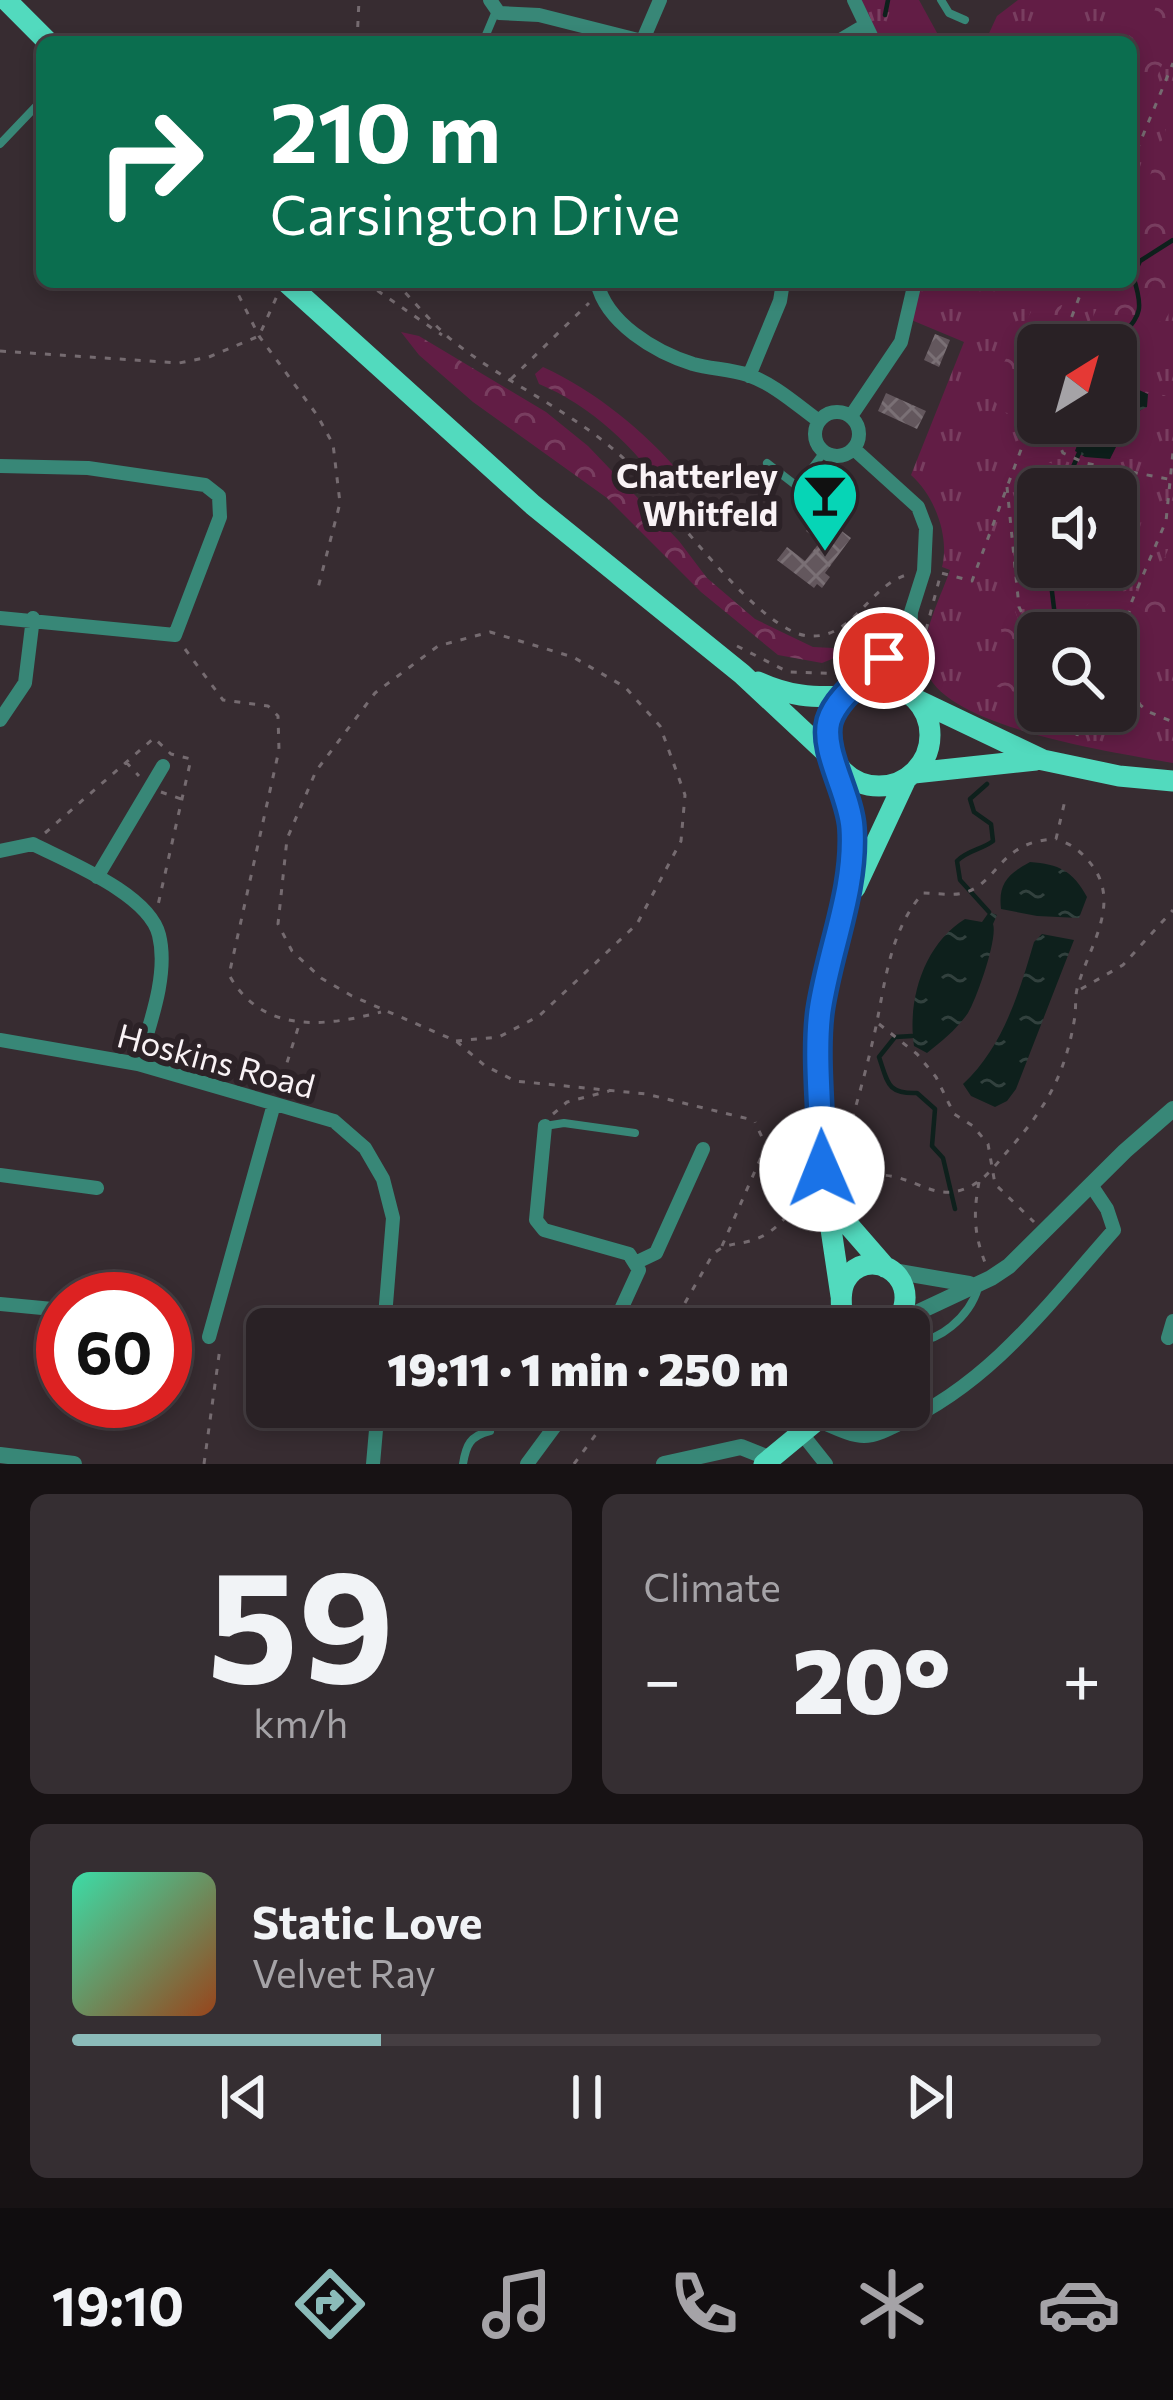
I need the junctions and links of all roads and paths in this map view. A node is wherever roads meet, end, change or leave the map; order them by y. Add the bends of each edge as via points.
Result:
1 (6, 0) edge
2 (359, 0) edge
3 (660, 0) edge
4 (854, 0) edge
5 (941, 0) edge
6 (493, 6) edge
7 (965, 20) dead end
8 (864, 26) junction
9 (42, 36) edge
10 (357, 36) edge
11 (485, 36) edge
12 (614, 36) edge
13 (645, 36) edge
14 (847, 36) edge
15 (870, 36) edge
16 (1173, 63) edge
17 (36, 106) edge
18 (0, 144) edge
19 (1137, 150) edge
20 (235, 288) edge
21 (282, 288) edge
22 (374, 288) edge
23 (401, 288) edge
24 (598, 288) edge
25 (782, 288) edge
26 (914, 288) edge
27 (1083, 288) edge
28 (1069, 324) edge
29 (259, 336) junction
30 (450, 339) junction
31 (0, 351) edge
32 (749, 376) junction
33 (511, 379) junction
34 (851, 416) junction
35 (819, 421) junction
36 (1023, 444) edge
37 (1058, 444) edge
38 (854, 449) junction
39 (824, 452) junction
40 (1173, 452) edge
41 (1173, 460) edge
42 (767, 463) dead end
43 (0, 466) edge
44 (1169, 479) junction
45 (1007, 485) junction
46 (798, 487) junction
47 (840, 497) dead end
48 (318, 588) dead end
49 (906, 592) dead end
50 (911, 612) junction
51 (1022, 612) edge
52 (1129, 612) edge
53 (0, 618) edge
54 (32, 619) junction
55 (175, 635) junction
56 (725, 638) dead end
57 (923, 639) dead end
58 (742, 674) junction
59 (848, 687) junction
60 (911, 696) junction
61 (1137, 701) edge
62 (0, 720) edge
63 (1173, 722) edge
64 (1078, 732) edge
65 (1078, 736) dead end
66 (1043, 760) junction
67 (126, 762) dead end
68 (835, 763) junction
69 (163, 766) dead end
70 (910, 776) junction
71 (1173, 781) edge
72 (150, 788) junction
73 (1066, 796) dead end
74 (182, 799) dead end
75 (1056, 839) junction
76 (0, 851) edge
77 (97, 877) junction
78 (845, 910) junction
79 (1173, 910) edge
80 (1076, 991) junction
81 (383, 1012) junction
82 (300, 1022) junction
83 (877, 1022) junction
84 (0, 1040) edge
85 (457, 1040) junction
86 (138, 1064) junction
87 (611, 1091) junction
88 (274, 1104) junction
89 (1173, 1109) edge
90 (545, 1126) junction
91 (635, 1133) dead end
92 (703, 1149) dead end
93 (992, 1168) junction
94 (0, 1175) edge
95 (828, 1182) junction
96 (979, 1182) junction
97 (1091, 1184) junction
98 (97, 1188) dead end
99 (1044, 1231) junction
100 (722, 1246) junction
101 (634, 1262) junction
102 (889, 1269) junction
103 (980, 1282) junction
104 (0, 1304) edge
105 (36, 1307) edge
106 (386, 1308) edge
107 (622, 1308) edge
108 (682, 1308) edge
109 (842, 1308) edge
110 (842, 1308) edge
111 (900, 1308) edge
112 (929, 1308) edge
113 (1173, 1321) edge
114 (209, 1337) joint
115 (930, 1338) edge
116 (1168, 1338) dead end
117 (930, 1409) edge
118 (377, 1428) edge
119 (553, 1428) edge
120 (601, 1428) edge
121 (808, 1428) edge
122 (824, 1428) edge
123 (846, 1428) edge
124 (890, 1428) edge
125 (490, 1432) dead end
126 (0, 1455) edge
127 (767, 1461) edge
128 (74, 1464) edge
129 (204, 1464) edge
130 (374, 1464) edge
131 (463, 1464) edge
132 (527, 1464) edge
133 (574, 1464) edge
134 (664, 1464) edge
135 (826, 1464) edge

1 - 9 main road
2 - 10 path
3 - 13 street
4 - 8 street
5 - 7 lane
6 - 11 lane
6 - 12 street
8 - 14 street
8 - 15 street
16 - 19 path
17 - 18 lane
20 - 29 path
21 - 29 path
21 - 58 main road
22 - 30 path
23 - 30 path
24 - 32 street via 618,320 667,354
24 - 33 path
25 - 32 street
26 - 34 street via 901,342
27 - 28 path
29 - 31 path via 179,363
29 - 48 path via 332,443 340,503
30 - 33 path
32 - 35 street
33 - 49 path via 619,454 782,628 812,637 840,629 872,596 912,574
34 - 35 street via 836,412
34 - 38 street via 860,433
35 - 39 street via 815,437
36 - 45 path
37 - 44 path via 1085,464
38 - 39 street via 838,457
38 - 50 street via 918,507 926,528
39 - 46 lane
40 - 41 path
41 - 44 path
42 - 46 lane
43 - 55 street via 88,468 205,485 219,496 220,517
44 - 52 path via 1163,531
45 - 51 path
45 - 57 path via 972,581 941,573
46 - 47 lane via 818,502
50 - 59 street via 884,658
50 - 60 street
53 - 54 street
54 - 55 street
54 - 62 street via 26,682
55 - 82 path via 223,700 268,706 278,716 279,750 230,975 242,998
56 - 59 path via 788,672
58 - 59 main road via 806,698
58 - 68 main road
59 - 60 main road via 888,685
59 - 68 main road via 829,722
60 - 66 main road
60 - 70 main road via 930,736
61 - 63 path
64 - 65 path
66 - 70 main road
66 - 71 main road
67 - 72 path
68 - 70 main road via 880,787
68 - 78 main road via 853,844
69 - 72 street
70 - 78 main road
72 - 74 path
72 - 77 street
73 - 75 path
75 - 80 path via 1089,860 1106,902
75 - 83 path via 1019,847 959,895 923,893 892,948
76 - 77 street via 33,844
77 - 86 street via 143,907 159,933 158,980
78 - 95 main road via 820,1013
79 - 80 path via 1124,965
80 - 93 path via 1046,1106
81 - 82 path
81 - 85 path
81 - 85 path via 321,978 278,924 287,838 316,771 374,693 438,646 490,632 573,657 625,687 660,726 685,795 681,841 637,924 582,979 499,1037
82 - 88 path
83 - 93 path via 936,1077 954,1114 988,1144
83 - 95 path via 843,1160
84 - 86 street, Hoskins Road
85 - 87 path via 515,1081
86 - 88 street, Hoskins Road
87 - 90 path via 567,1102
87 - 100 path via 754,1121 766,1146
88 - 106 street, Hoskins Road via 334,1121 365,1148 382,1179 393,1218
88 - 114 street
89 - 97 street
90 - 91 lane
90 - 101 street via 536,1220 544,1230
92 - 101 street via 656,1253
93 - 96 path
93 - 99 path via 995,1184
94 - 98 street
95 - 96 path via 875,1174 938,1194
95 - 100 path via 813,1183 795,1210 753,1241
95 - 102 main road via 845,1221
95 - 109 main road
96 - 103 path via 973,1212
97 - 99 street
97 - 117 street via 1114,1230 1018,1339
99 - 103 street
100 - 108 path
101 - 107 street via 639,1270
102 - 103 street
102 - 110 main road via 855,1270
102 - 111 main road via 904,1286
103 - 112 street
103 - 115 lane via 969,1308
104 - 105 street
113 - 116 street
114 - 129 path via 221,1350
118 - 130 street
119 - 132 street
120 - 133 path
121 - 127 main road
122 - 135 street
123 - 124 street via 862,1436
125 - 131 lane via 470,1441
126 - 128 street
127 - 134 street via 741,1447

